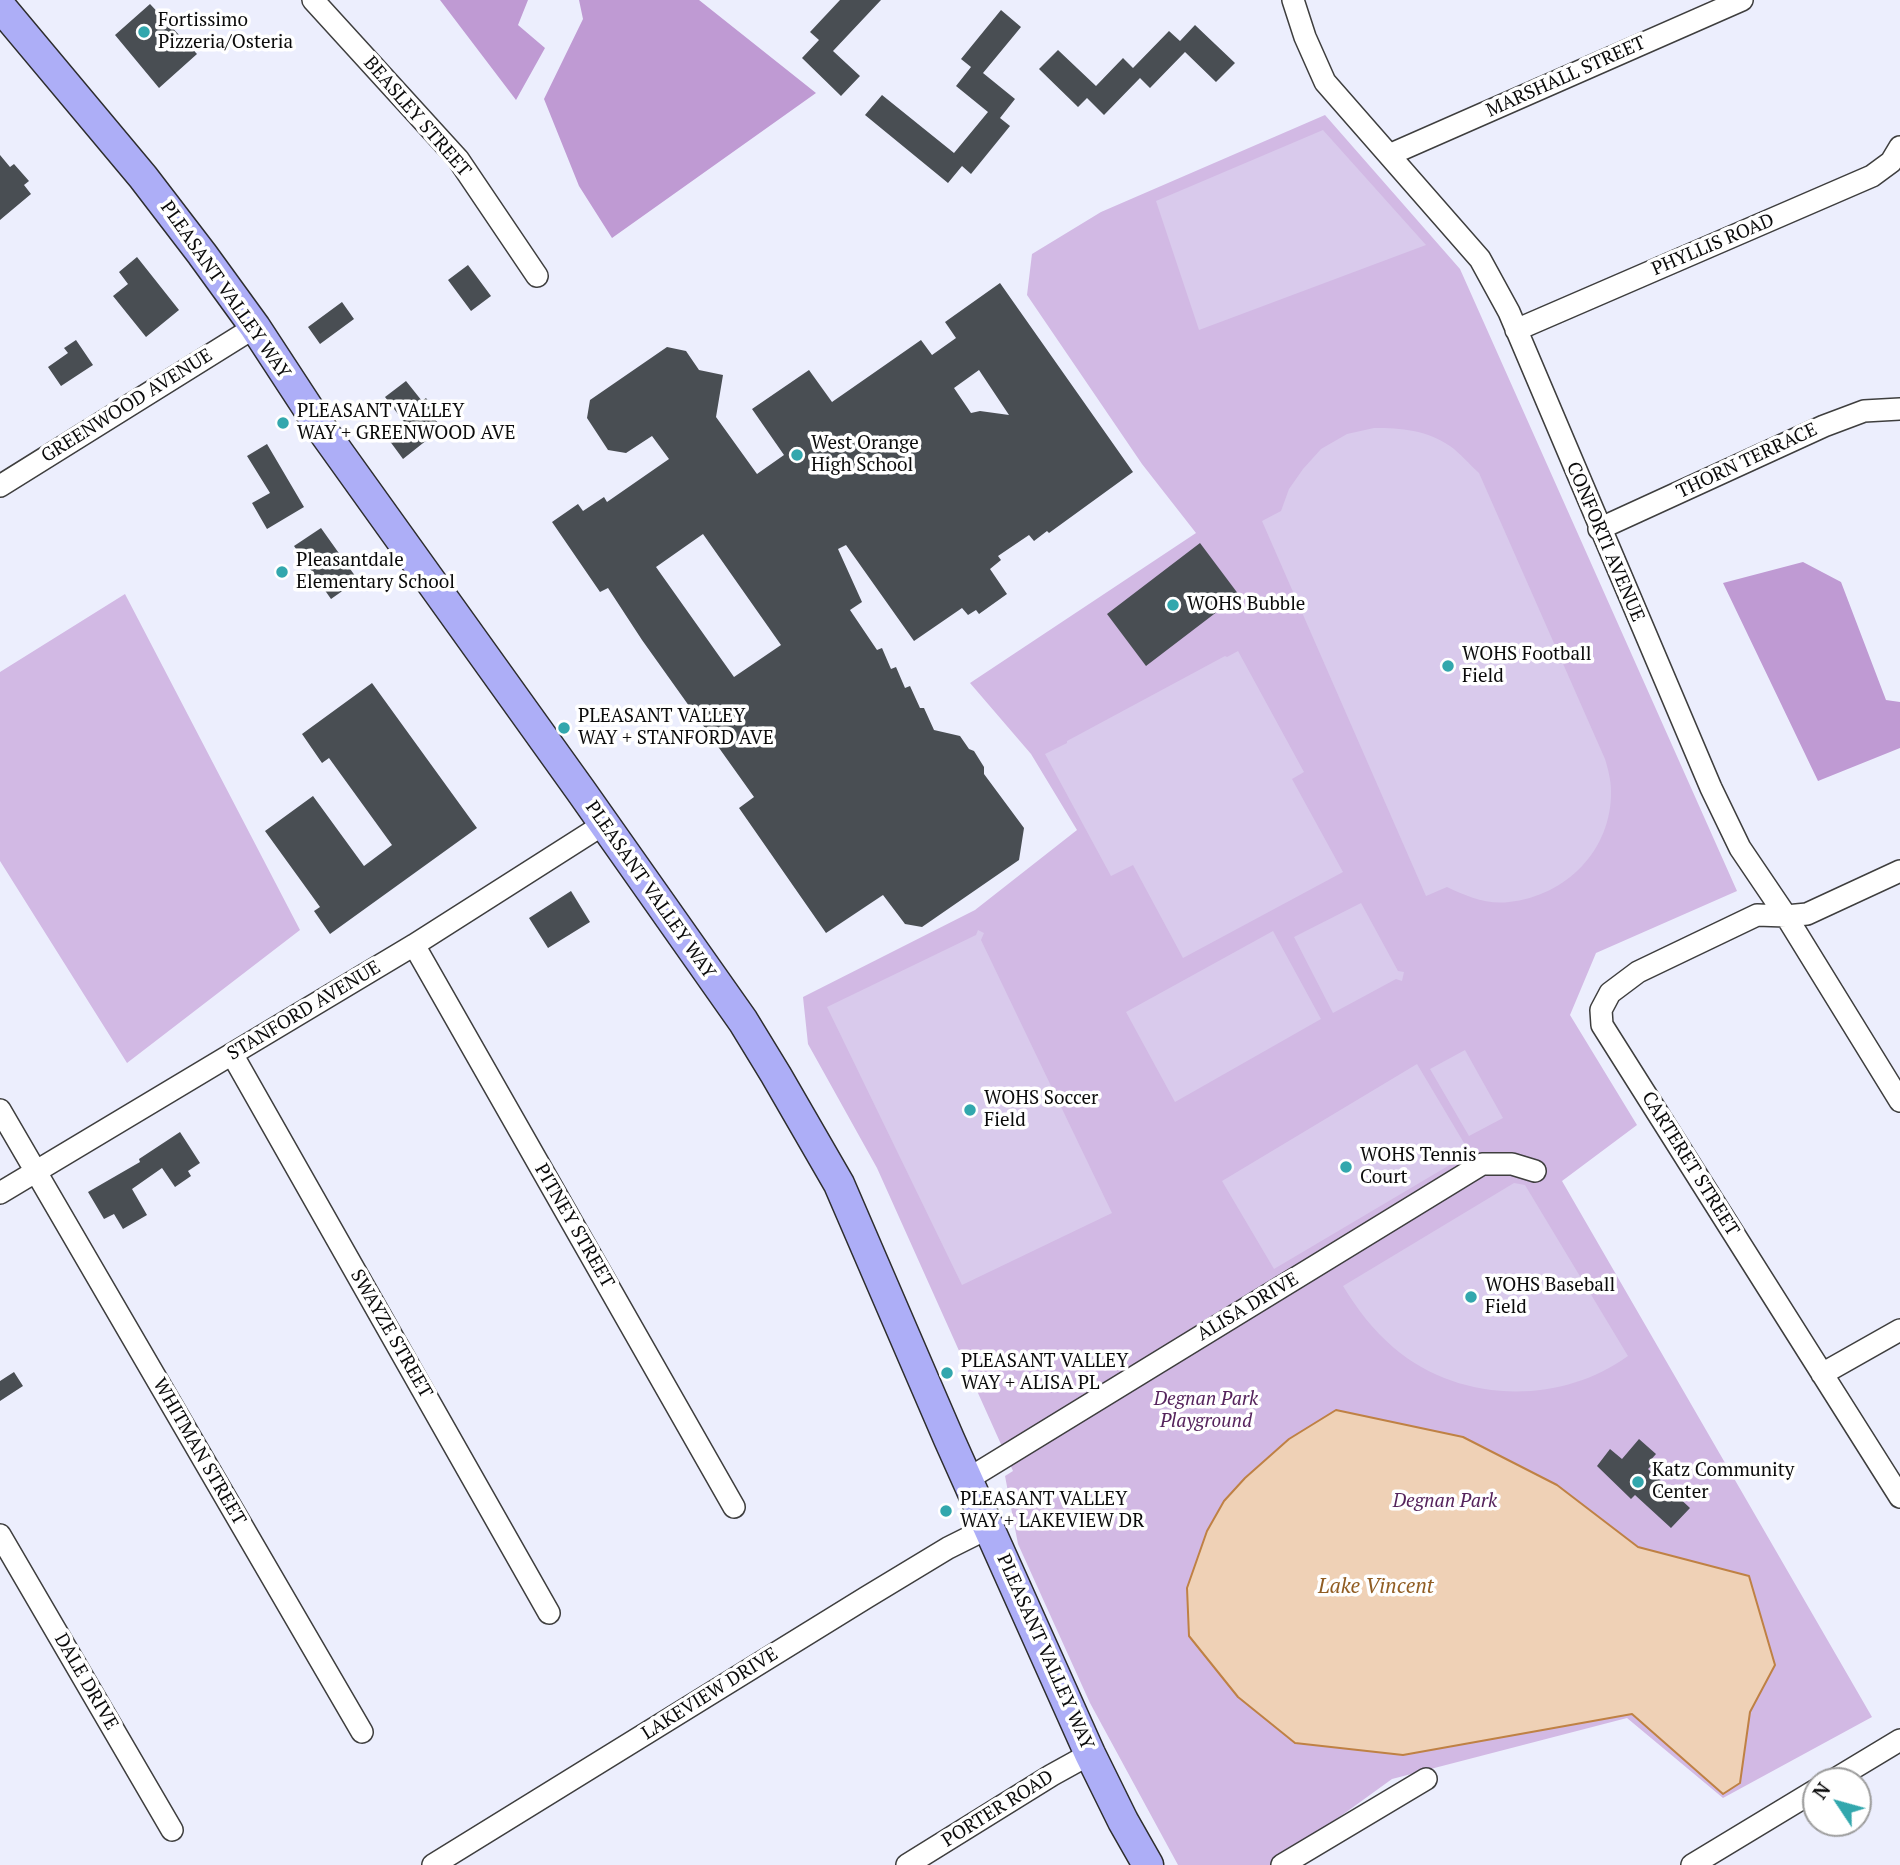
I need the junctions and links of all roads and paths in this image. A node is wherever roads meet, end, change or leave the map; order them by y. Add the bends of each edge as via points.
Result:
1 (313, 0) edge
2 (1293, 0) edge
3 (1742, 0) edge
4 (0, 6) edge
5 (1900, 147) edge
6 (1389, 155) junction
7 (537, 276) dead end
8 (255, 327) junction
9 (1516, 330) junction
10 (1900, 409) edge
11 (0, 486) edge
12 (1599, 529) junction
13 (604, 824) junction
14 (1900, 871) edge
15 (1786, 916) junction
16 (414, 945) junction
17 (232, 1054) junction
18 (1900, 1101) edge
19 (0, 1110) edge
20 (36, 1171) junction
21 (1535, 1171) dead end
22 (0, 1193) edge
23 (1900, 1330) edge
24 (1822, 1374) junction
25 (968, 1479) junction
26 (1900, 1497) edge
27 (734, 1507) dead end
28 (990, 1527) junction
29 (0, 1535) edge
30 (550, 1613) dead end
31 (362, 1732) dead end
32 (1900, 1740) edge
33 (1090, 1754) junction
34 (1855, 1767) edge
35 (1426, 1779) dead end
36 (1802, 1798) edge
37 (172, 1830) dead end
38 (433, 1865) edge
39 (907, 1865) edge
40 (1149, 1865) edge
41 (1282, 1865) edge
42 (1692, 1865) edge

1 - 7 street, BEASLEY STREET via 458,159
2 - 6 street, CONFORTI AVENUE via 1325,82
3 - 6 street, MARSHALL STREET
4 - 8 main road, PLEASANT VALLEY WAY via 143,177
5 - 9 street, PHYLLIS ROAD via 1891,162 1872,176
6 - 9 street, CONFORTI AVENUE via 1480,259
8 - 11 street, GREENWOOD AVENUE
8 - 13 main road, PLEASANT VALLEY WAY via 323,432
9 - 12 street, CONFORTI AVENUE
10 - 12 street, THORN TERRACE via 1864,411 1824,426
12 - 15 street, CONFORTI AVENUE via 1711,788 1740,848
13 - 16 street, STANFORD AVENUE
13 - 25 main road, PLEASANT VALLEY WAY via 743,1021 839,1184
14 - 15 street, CARTERET STREET via 1807,914
15 - 18 street, CONFORTI AVENUE
15 - 24 street, CARTERET STREET via 1757,915 1638,972 1610,993 1601,1010 1602,1025
16 - 17 street, STANFORD AVENUE
16 - 27 street, PITNEY STREET
17 - 20 street, STANFORD AVENUE
17 - 30 street, SWAYZE STREET
19 - 20 street, WHITMAN STREET
20 - 22 street, STANFORD AVENUE
20 - 31 street, WHITMAN STREET
21 - 25 street, ALISA DRIVE via 1512,1164 1482,1164
23 - 24 street
24 - 26 street, CARTERET STREET
25 - 28 main road, PLEASANT VALLEY WAY
28 - 33 main road, PLEASANT VALLEY WAY
28 - 38 street, LAKEVIEW DRIVE via 867,1597
29 - 37 street, DALE DRIVE
32 - 34 street
33 - 39 street, PORTER ROAD
33 - 40 main road, PLEASANT VALLEY WAY
35 - 41 street
36 - 42 street

